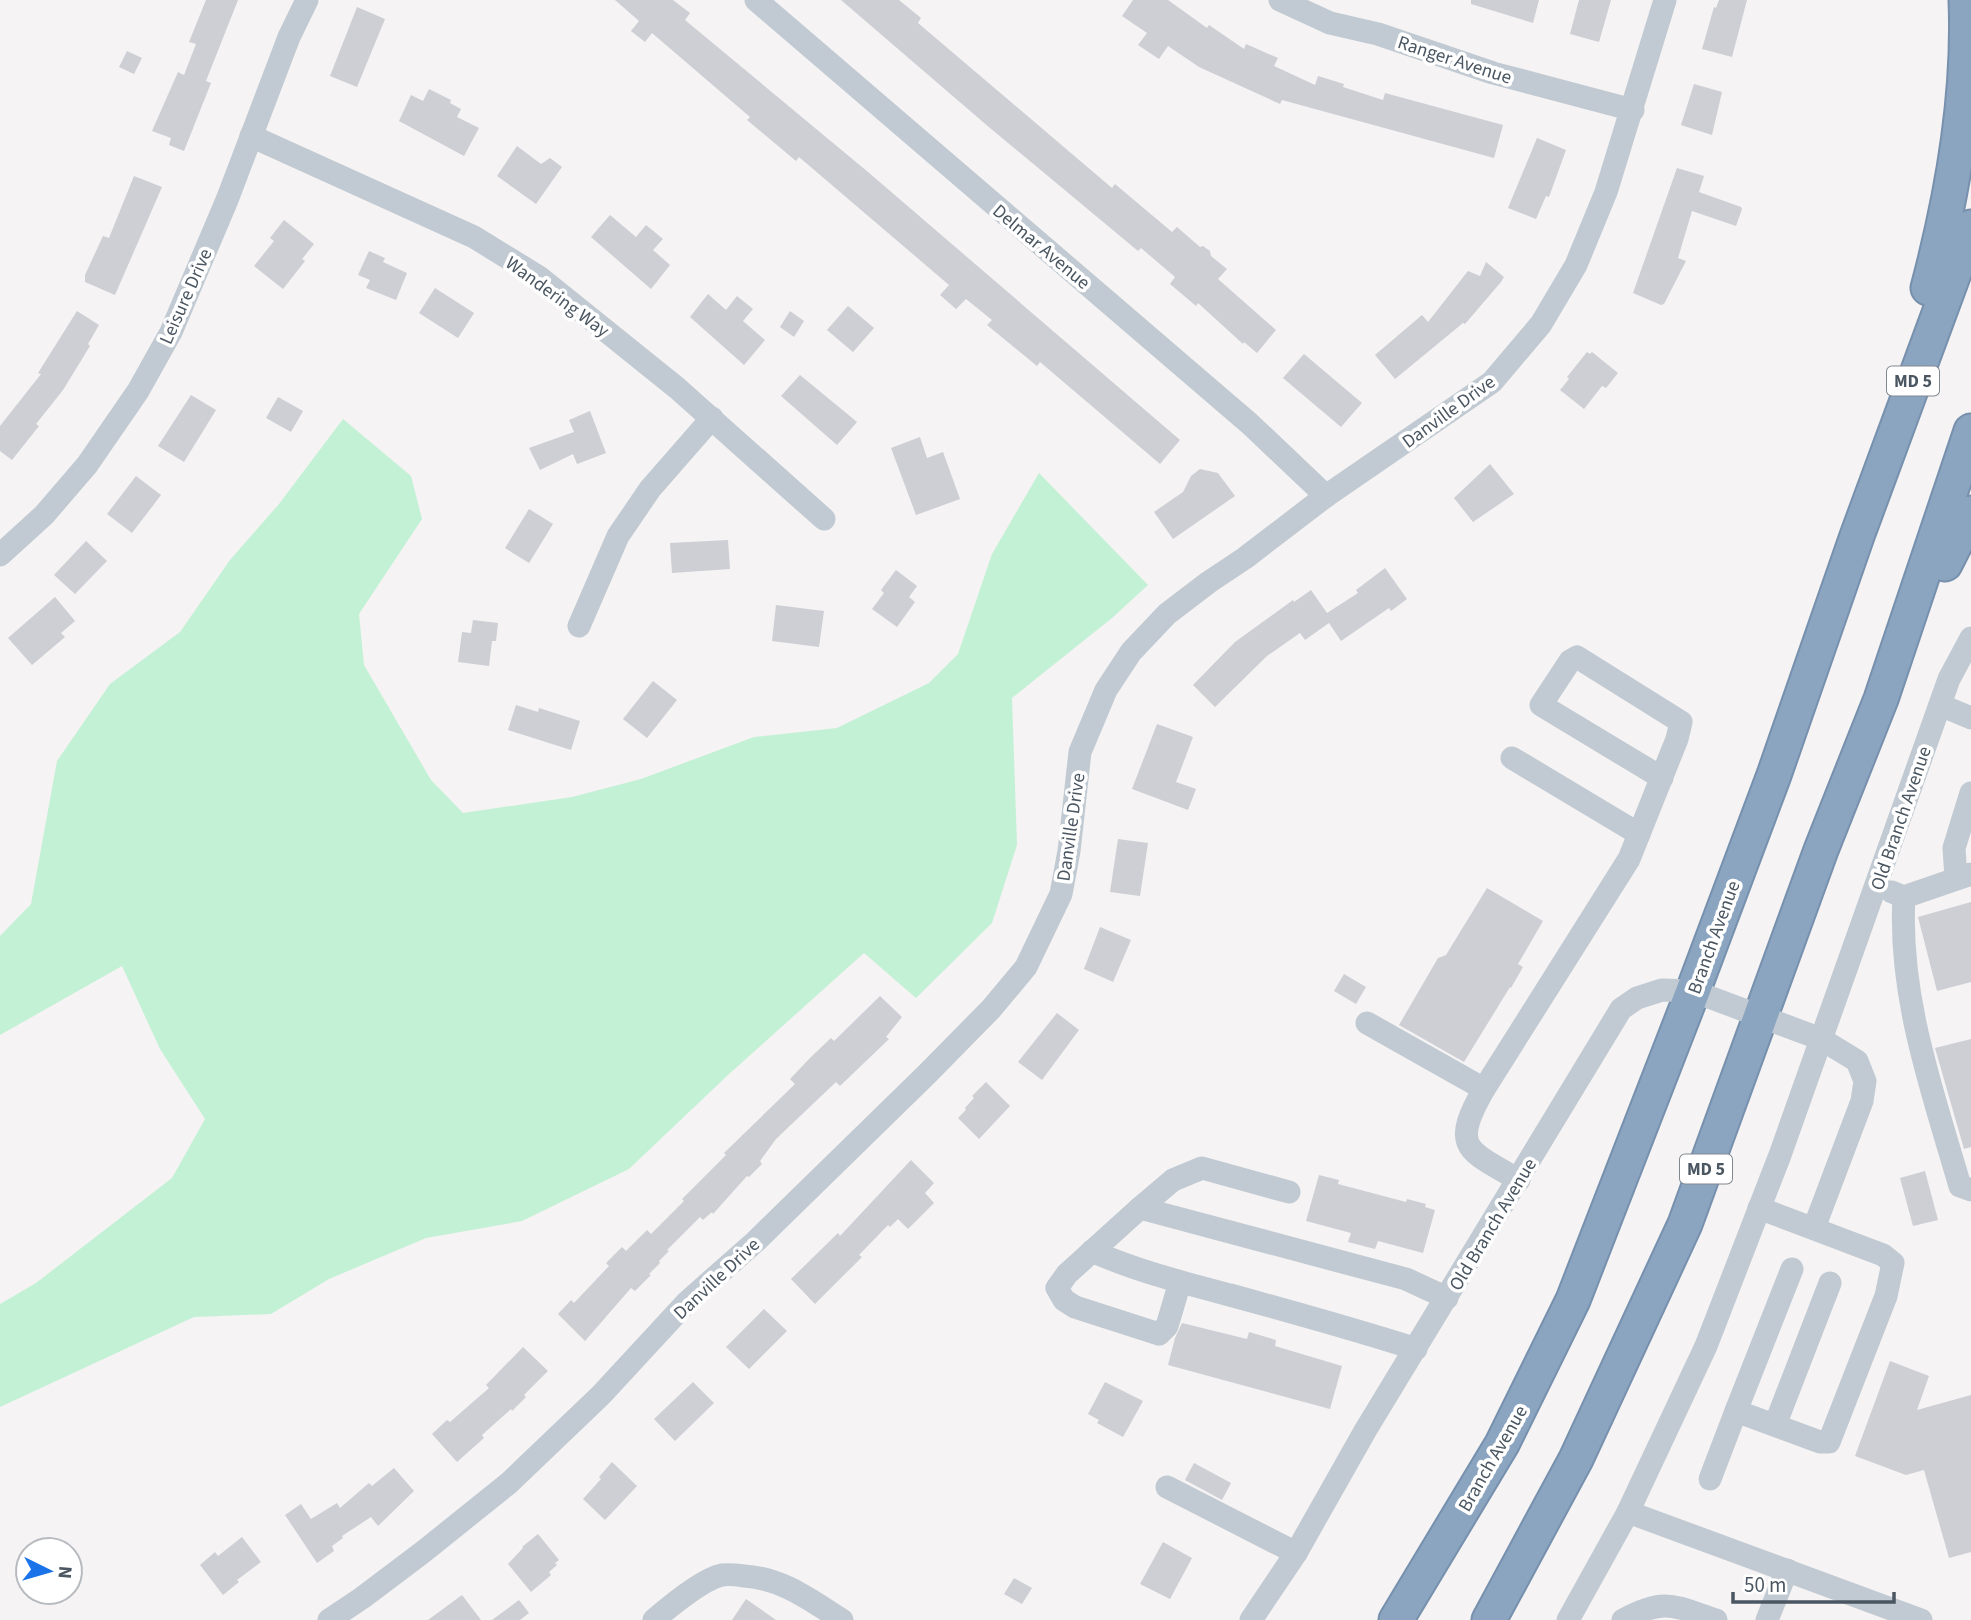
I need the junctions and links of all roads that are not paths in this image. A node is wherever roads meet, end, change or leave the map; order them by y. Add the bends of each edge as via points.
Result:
1 (307, 0) edge
2 (755, 0) edge
3 (1280, 0) edge
4 (1665, 0) edge
5 (1966, 0) edge
6 (1633, 110) junction
7 (251, 136) junction
8 (1971, 227) edge
9 (712, 418) junction
10 (1971, 431) edge
11 (1326, 496) junction
12 (1971, 513) edge
13 (824, 519) dead end
14 (1857, 536) junction
15 (0, 555) edge
16 (579, 626) dead end
17 (1971, 638) edge
18 (1881, 699) junction
19 (1940, 705) junction
20 (1971, 718) edge
21 (1512, 758) dead end
22 (1662, 778) junction
23 (1971, 793) edge
24 (1639, 834) junction
25 (1963, 876) edge
26 (1876, 886) junction
27 (1904, 897) junction
28 (1693, 991) junction
29 (1760, 1017) junction
30 (1367, 1023) dead end
31 (1821, 1040) junction
32 (1484, 1089) junction
33 (1519, 1180) junction
34 (1971, 1190) edge
35 (1289, 1192) dead end
36 (1140, 1208) junction
37 (1759, 1208) junction
38 (1814, 1228) junction
39 (1092, 1251) junction
40 (1792, 1269) dead end
41 (1180, 1282) junction
42 (1830, 1283) dead end
43 (1447, 1298) junction
44 (1416, 1349) junction
45 (1736, 1411) junction
46 (1775, 1425) junction
47 (1710, 1479) dead end
48 (1167, 1487) dead end
49 (1628, 1511) junction
50 (1296, 1553) junction
51 (1787, 1570) junction
52 (329, 1620) edge
53 (654, 1620) edge
54 (842, 1620) edge
55 (1251, 1620) edge
56 (1396, 1620) edge
57 (1489, 1620) edge
58 (1568, 1620) edge
59 (1623, 1620) edge
60 (1716, 1620) edge
61 (1767, 1620) edge
62 (1921, 1620) edge

1 - 7 street, Leisure Drive
2 - 11 street, Delmar Avenue via 1250,424
3 - 6 street, Ranger Avenue via 1330,23
4 - 6 street, Danville Drive
5 - 14 highway via 1968,44 1960,130 1940,241
6 - 11 street, Danville Drive via 1576,265 1541,324 1492,382
7 - 9 street, Wandering Way via 383,194 485,244 539,277
7 - 15 street, Leisure Drive via 171,332 138,391 87,465 44,515
8 - 14 highway, Branch Avenue / MD 5
9 - 13 street, Wandering Way
9 - 16 street via 650,489 618,536
10 - 18 highway, MD 5
11 - 52 street, Danville Drive via 1167,614 1131,652 1106,690 1080,752 1061,894 1026,967 991,1009 756,1241 687,1302 601,1395 509,1483
12 - 18 highway
14 - 28 highway, Branch Avenue / MD 5
17 - 19 street, Old Branch Avenue
18 - 29 highway, MD 5
19 - 20 street
19 - 26 street, Old Branch Avenue
21 - 24 street
22 - 22 street via 1681,722 1577,657 1570,661 1541,705
22 - 24 street
23 - 25 street via 1954,848
24 - 32 street via 1629,859
25 - 27 street
26 - 27 street
26 - 31 street, Old Branch Avenue
27 - 34 street via 1902,933 1911,1004 1960,1186
28 - 29 street, Old Branch Avenue
28 - 33 street, Old Branch Avenue via 1662,990 1621,1009
28 - 56 highway, Branch Avenue / MD 5 via 1550,1349 1502,1444
29 - 31 street, Old Branch Avenue
29 - 57 highway, MD 5 via 1679,1237 1576,1459
30 - 32 street
31 - 37 street, Old Branch Avenue
31 - 38 street via 1857,1062 1865,1081 1862,1101
32 - 33 street via 1471,1112 1466,1142 1479,1157
33 - 43 street, Old Branch Avenue
35 - 36 street via 1202,1168 1173,1180
36 - 39 street
36 - 43 street via 1406,1279
37 - 38 street
37 - 49 street, Old Branch Avenue via 1706,1346
38 - 46 street via 1893,1263 1886,1296 1829,1442
39 - 41 street
39 - 41 street via 1058,1288 1064,1300 1075,1307 1159,1334 1167,1326
40 - 45 street
41 - 44 street
42 - 46 street
43 - 44 street, Old Branch Avenue
44 - 50 street, Old Branch Avenue
45 - 46 street
45 - 47 street
48 - 50 street
49 - 51 street
49 - 58 street, Old Branch Avenue
50 - 55 street, Old Branch Avenue
51 - 61 street
51 - 62 street
53 - 54 street via 713,1579 735,1575 774,1580
59 - 60 street via 1668,1604

